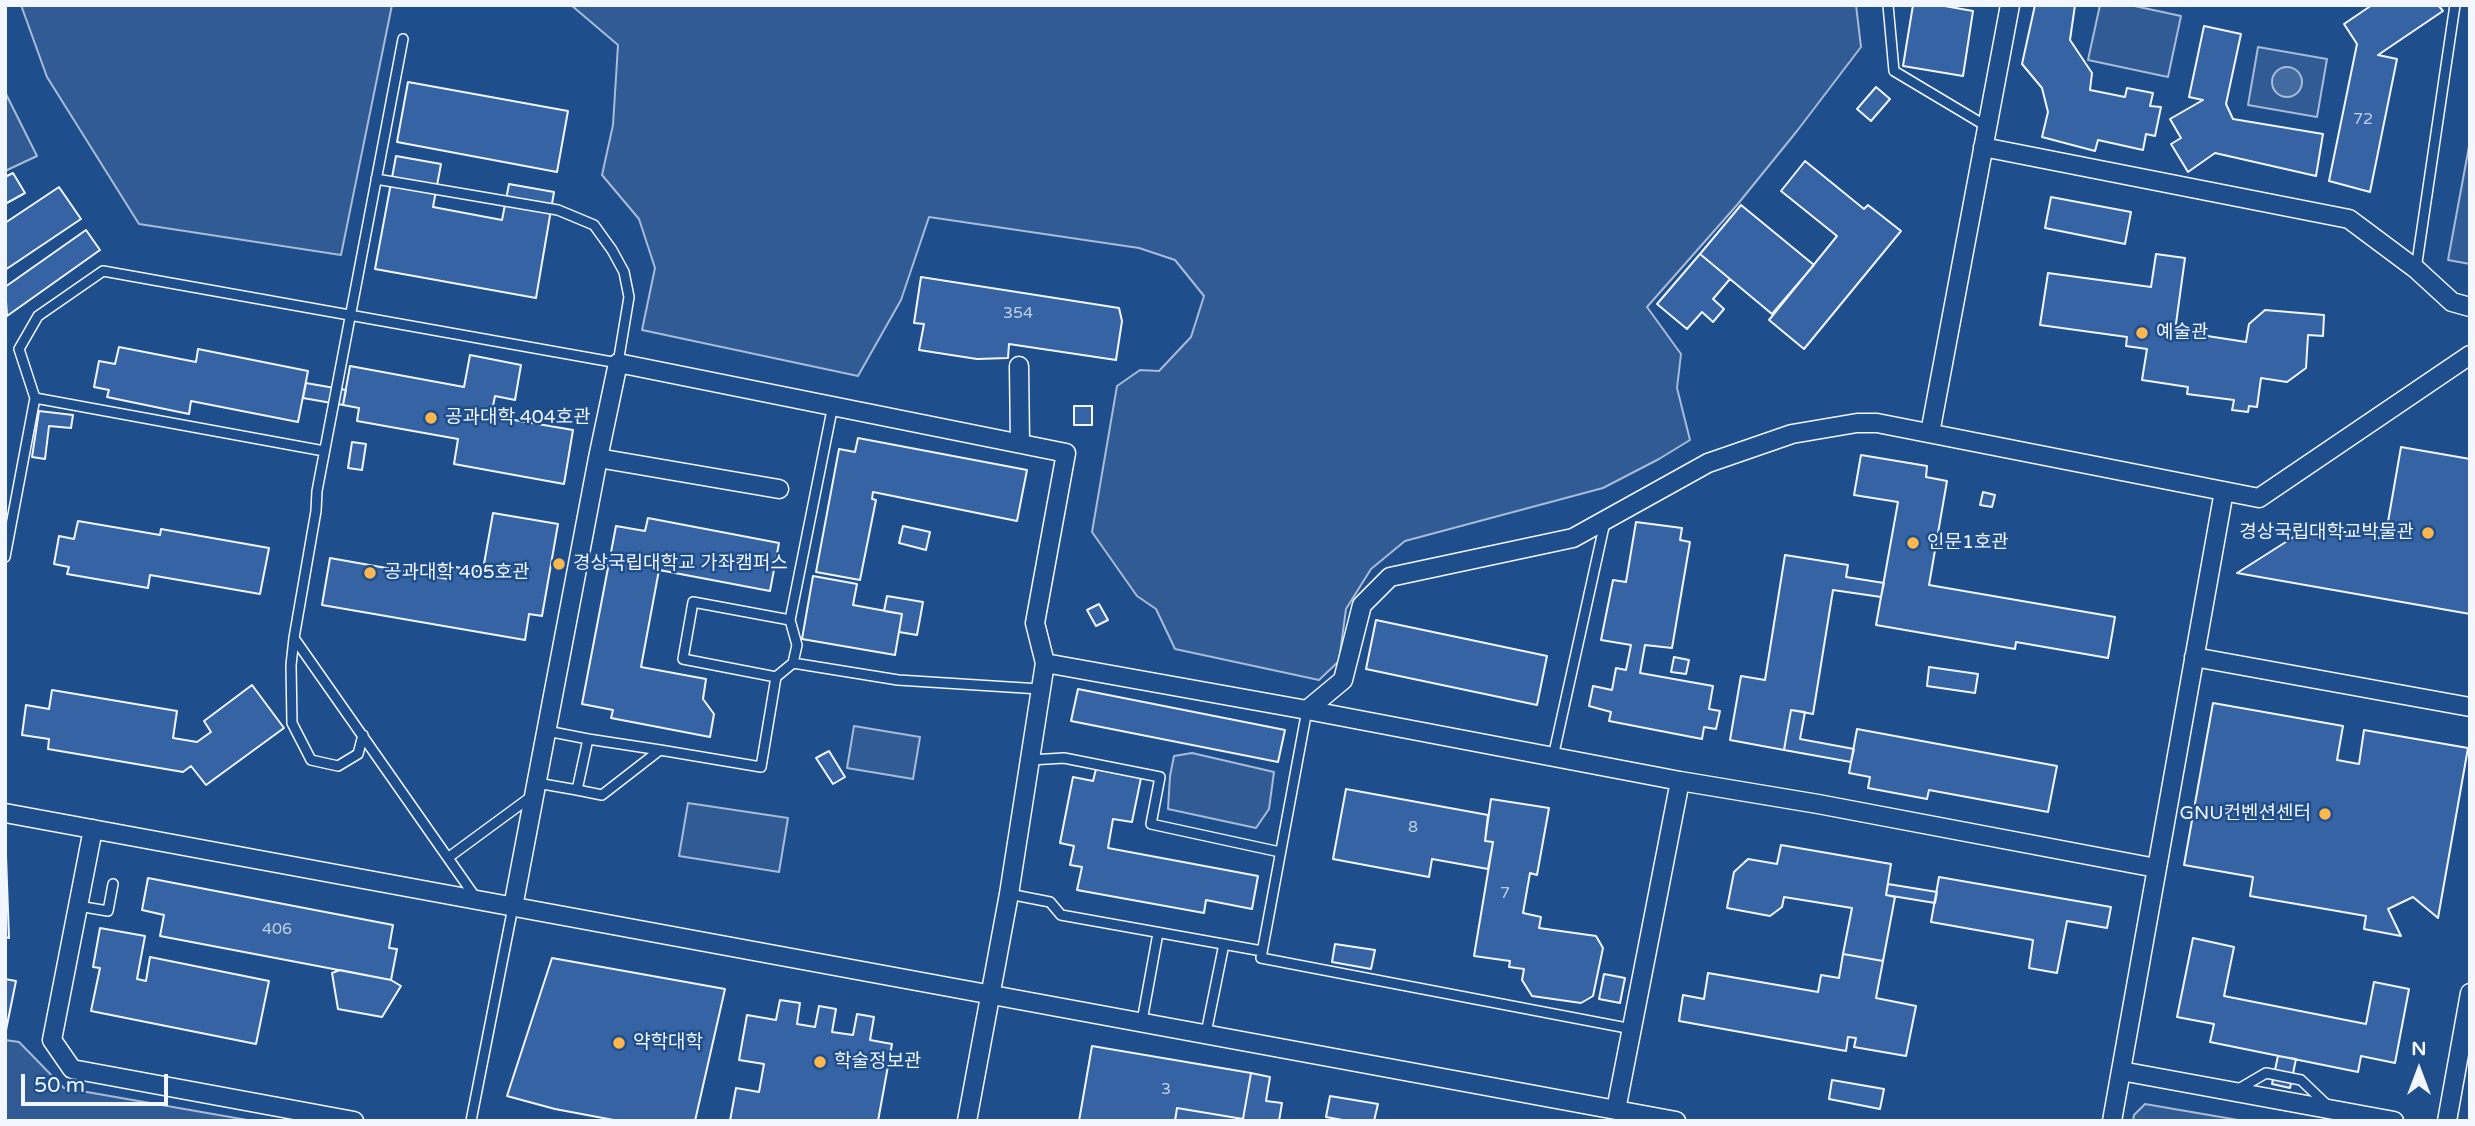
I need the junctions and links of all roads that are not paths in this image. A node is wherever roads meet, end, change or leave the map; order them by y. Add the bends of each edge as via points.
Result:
1 (1888, 5) edge
2 (2010, 5) edge
3 (2455, 5) edge
4 (403, 39) dead end
5 (1986, 127) junction
6 (1983, 147) junction
7 (376, 179) junction
8 (2416, 269) junction
9 (2470, 307) edge
10 (350, 316) junction
11 (2470, 355) edge
12 (618, 363) junction
13 (1019, 366) dead end
14 (35, 398) junction
15 (833, 405) junction
16 (1930, 433) junction
17 (1020, 443) junction
18 (324, 451) junction
19 (598, 458) junction
20 (779, 489) dead end
21 (2224, 491) junction
22 (1605, 520) junction
23 (5, 557) edge
24 (790, 620) junction
25 (294, 638) junction
26 (2194, 657) junction
27 (793, 663) junction
28 (1045, 663) junction
29 (776, 677) junction
30 (1040, 689) junction
31 (2470, 707) edge
32 (1307, 710) junction
33 (547, 731) junction
34 (363, 735) junction
35 (588, 739) junction
36 (660, 750) junction
37 (1553, 757) junction
38 (1030, 760) junction
39 (1680, 781) junction
40 (536, 788) junction
41 (577, 790) junction
42 (5, 813) edge
43 (93, 829) junction
44 (1280, 852) junction
45 (450, 857) junction
46 (2156, 869) junction
47 (113, 884) dead end
48 (1009, 894) junction
49 (477, 900) junction
50 (78, 906) junction
51 (513, 907) junction
52 (1158, 933) junction
53 (1224, 944) junction
54 (1262, 951) junction
55 (2470, 993) edge
56 (990, 994) junction
57 (1142, 1021) junction
58 (1632, 1029) junction
59 (1206, 1033) junction
60 (2121, 1070) junction
61 (1616, 1110) junction
62 (329, 1119) edge
63 (354, 1121) edge
64 (471, 1121) edge
65 (967, 1121) edge
66 (1676, 1121) edge
67 (2112, 1121) edge
68 (2394, 1121) edge
69 (2447, 1121) edge

1 - 5 lane via 1894,71
2 - 5 street
3 - 8 lane
4 - 7 lane
5 - 6 street
6 - 8 street via 2349,219
6 - 16 street
7 - 10 lane
7 - 12 lane via 558,210 594,225 624,272 629,297
8 - 9 street via 2452,302
10 - 12 lane
10 - 14 lane via 103,271 38,316 19,349
10 - 18 lane
11 - 21 street via 2259,498
12 - 15 street
12 - 19 street
13 - 17 street
14 - 18 lane
14 - 23 lane
15 - 17 street
15 - 24 lane
16 - 21 street
16 - 22 street via 1857,423 1792,434 1708,463
17 - 28 street via 1066,453 1035,623
18 - 25 lane
19 - 20 street
19 - 33 street
21 - 26 street
22 - 32 street via 1573,538 1390,577 1362,605 1343,680
22 - 37 lane
24 - 27 lane via 797,645
24 - 29 lane via 693,602 682,659
25 - 34 lane
25 - 34 lane via 292,723 312,760 338,765 358,754
26 - 31 street
26 - 46 street
27 - 29 lane
27 - 30 lane via 898,680
28 - 30 street
28 - 32 street
29 - 36 lane via 761,768
30 - 38 street
32 - 37 street
32 - 44 lane
33 - 35 lane
33 - 40 street
34 - 45 lane
35 - 36 lane
35 - 41 lane
36 - 41 lane via 602,795
37 - 39 street
38 - 44 lane via 1064,758 1160,777 1151,824
38 - 48 street
39 - 46 street
39 - 58 street
40 - 41 lane
40 - 45 lane
40 - 51 street
42 - 43 street
43 - 49 street
43 - 50 street
44 - 54 lane
45 - 49 lane
46 - 60 street
47 - 50 lane via 108,911
48 - 52 lane via 1050,902 1061,915
48 - 56 street
49 - 51 street
50 - 62 street via 52,1040 72,1069
51 - 56 street
51 - 64 lane
52 - 53 lane
52 - 57 lane
53 - 54 lane
53 - 59 lane
54 - 58 lane via 1261,958
55 - 69 street
56 - 57 street
56 - 65 street
57 - 59 street
58 - 61 street
59 - 61 street
60 - 67 street
60 - 68 street
61 - 66 street
62 - 63 street

